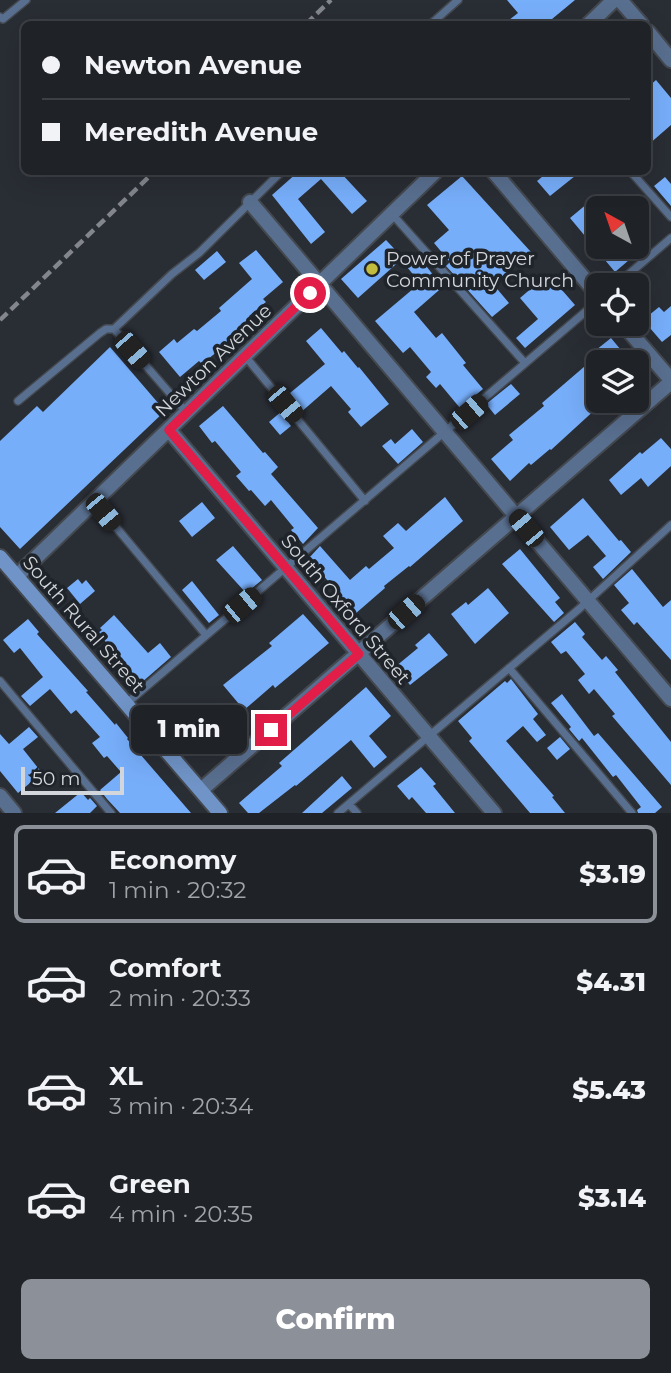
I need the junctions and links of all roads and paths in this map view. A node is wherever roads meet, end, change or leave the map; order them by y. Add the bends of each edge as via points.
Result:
1 (26, 0) edge
2 (458, 0) edge
3 (614, 0) edge
4 (620, 0) edge
5 (0, 17) edge
6 (434, 21) edge
7 (592, 21) edge
8 (638, 21) edge
9 (651, 37) edge
10 (671, 60) edge
11 (278, 175) edge
12 (432, 175) edge
13 (497, 175) edge
14 (634, 175) edge
15 (250, 202) junction
16 (392, 214) junction
17 (671, 217) edge
18 (671, 238) edge
19 (631, 273) edge
20 (586, 281) edge
21 (318, 284) junction
22 (586, 311) edge
23 (114, 329) junction
24 (633, 336) edge
25 (245, 356) junction
26 (525, 363) junction
27 (671, 381) edge
28 (18, 401) dead end
29 (187, 413) junction
30 (169, 430) junction
31 (445, 433) junction
32 (365, 501) junction
33 (95, 502) junction
34 (516, 516) junction
35 (669, 531) edge
36 (0, 557) edge
37 (286, 568) junction
38 (18, 576) junction
39 (588, 601) junction
40 (206, 635) junction
41 (359, 654) junction
42 (509, 668) junction
43 (0, 681) edge
44 (671, 699) edge
45 (127, 703) junction
46 (429, 737) junction
47 (201, 790) junction
48 (0, 796) edge
49 (349, 804) junction
50 (15, 813) edge
51 (111, 813) edge
52 (220, 813) edge
53 (338, 813) edge
54 (357, 813) edge
55 (494, 813) edge
56 (632, 813) edge

1 - 5 lane
2 - 6 lane
3 - 7 street
4 - 8 street
9 - 10 street
11 - 15 lane
12 - 16 street, Newton Avenue
13 - 20 street
14 - 17 lane
15 - 21 street
15 - 23 lane
16 - 21 street, Newton Avenue
16 - 26 lane
18 - 19 lane
21 - 25 street, Newton Avenue
21 - 31 street
22 - 26 lane
23 - 28 lane via 100,333
23 - 29 lane
24 - 27 street
25 - 29 street, Newton Avenue
25 - 32 lane
26 - 31 lane
27 - 34 street
29 - 30 street, Newton Avenue
30 - 33 street, Newton Avenue
30 - 37 street, South Oxford Street
31 - 32 lane
31 - 34 street
32 - 37 lane
33 - 38 street, Newton Avenue
33 - 40 lane
34 - 39 street
34 - 41 street
35 - 39 lane
36 - 38 main road, South Rural Street
37 - 40 lane
37 - 41 street, South Oxford Street
38 - 45 main road, South Rural Street
39 - 42 lane
39 - 44 street
40 - 45 lane
41 - 46 street, South Oxford Street
41 - 47 street
42 - 46 lane
42 - 56 lane
43 - 51 lane
45 - 47 main road, South Rural Street
46 - 49 lane
46 - 55 street, South Oxford Street
47 - 52 main road, South Rural Street
48 - 50 street
49 - 53 lane
49 - 54 lane

